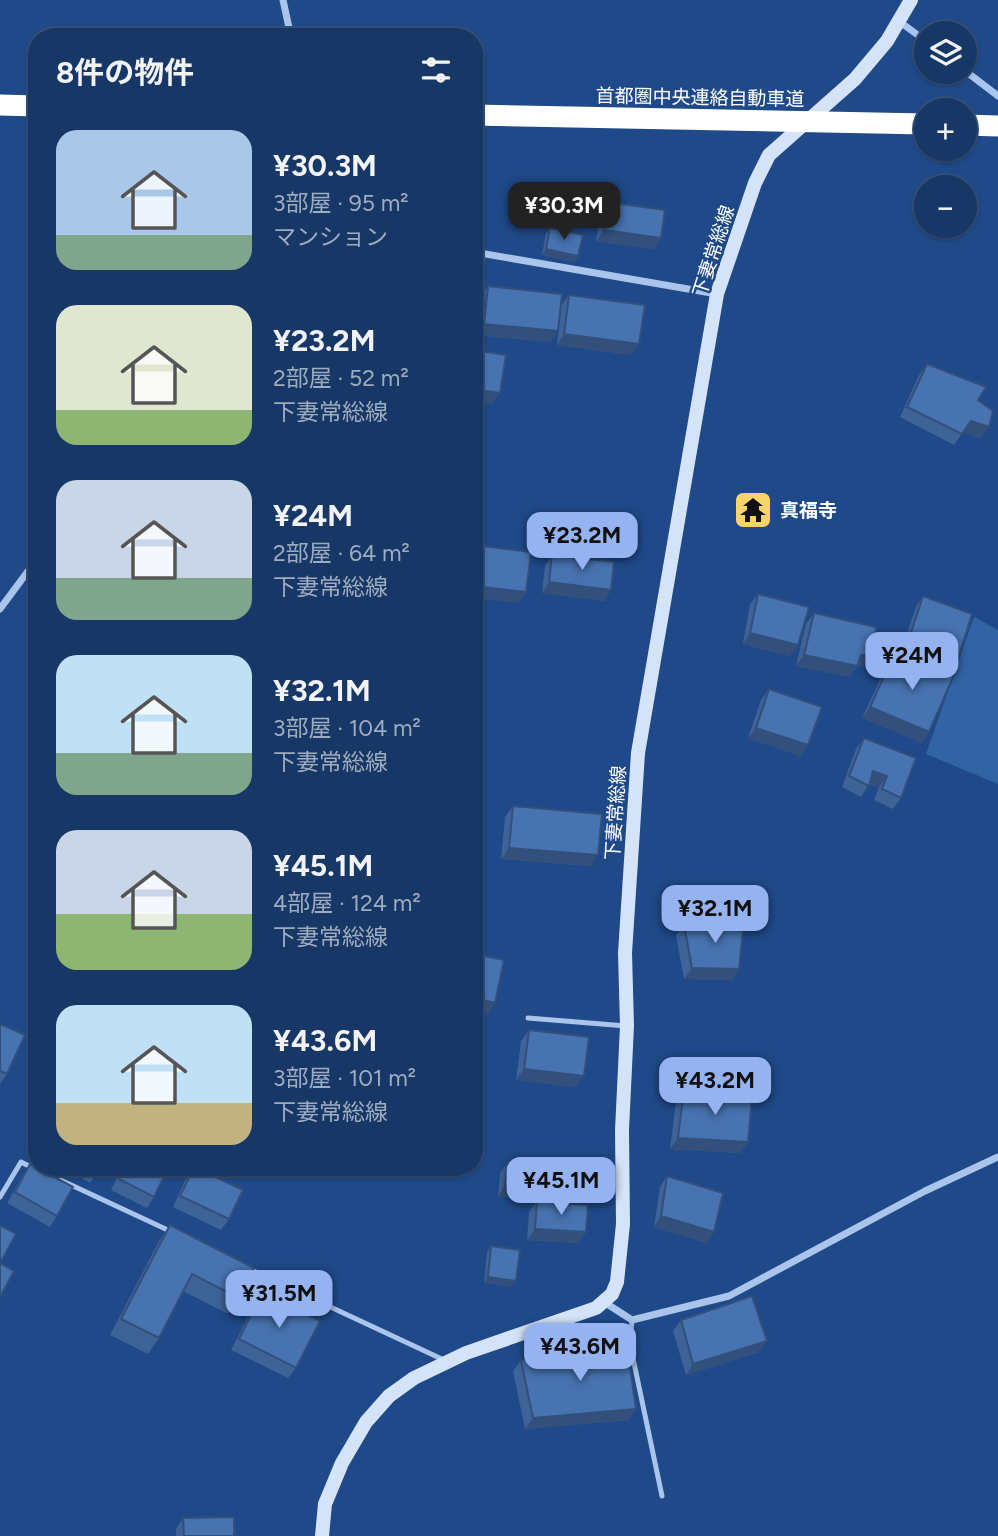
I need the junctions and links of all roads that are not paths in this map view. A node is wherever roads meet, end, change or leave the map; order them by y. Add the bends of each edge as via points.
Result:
1 (283, 0) edge
2 (911, 0) edge
3 (900, 22) junction
4 (289, 28) edge
5 (914, 32) edge
6 (977, 80) edge
7 (998, 96) edge
8 (0, 105) edge
9 (28, 106) edge
10 (483, 115) edge
11 (914, 124) edge
12 (977, 125) edge
13 (998, 125) edge
14 (483, 254) edge
15 (717, 294) junction
16 (28, 571) edge
17 (0, 608) edge
18 (528, 1018) dead end
19 (628, 1026) junction
20 (998, 1157) edge
21 (28, 1165) edge
22 (51, 1176) edge
23 (0, 1197) edge
24 (185, 1238) edge
25 (235, 1262) edge
26 (604, 1302) junction
27 (632, 1320) junction
28 (448, 1362) junction
29 (663, 1496) dead end
30 (322, 1536) edge

1 - 4 street
2 - 3 main road, 下妻常総線
3 - 5 street
3 - 15 main road, 下妻常総線 via 855,79 769,155
6 - 7 street
8 - 9 highway
10 - 11 highway, 首都圏中央連絡自動車道
12 - 13 highway
14 - 15 street
15 - 19 main road, 下妻常総線 via 639,753 625,953
16 - 17 street
18 - 19 lane
19 - 26 main road, 下妻常総線 via 623,1224 617,1282
20 - 27 street via 729,1296
21 - 23 lane via 21,1162
22 - 24 lane
25 - 28 lane
26 - 27 street
26 - 28 main road
27 - 29 lane via 630,1344
28 - 30 main road via 389,1396 366,1422 325,1504

